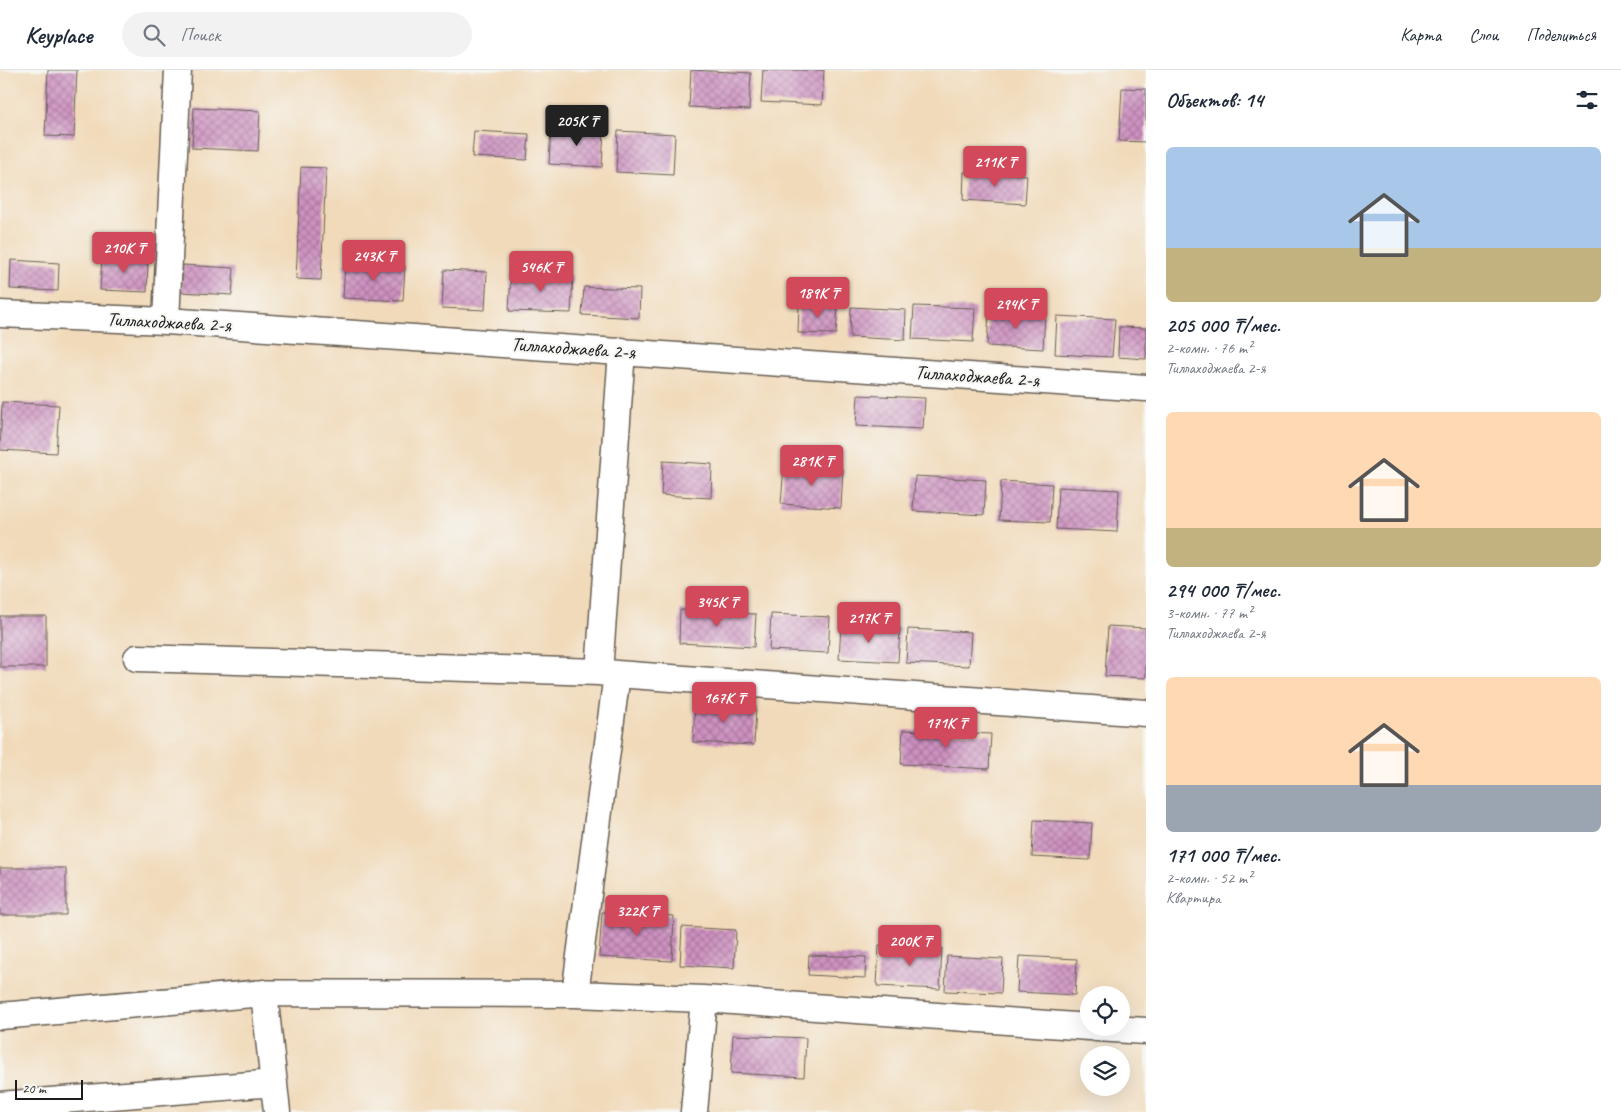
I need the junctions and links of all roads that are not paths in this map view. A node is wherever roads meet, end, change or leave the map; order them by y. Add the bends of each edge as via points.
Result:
1 (178, 70) edge
2 (0, 314) edge
3 (166, 321) junction
4 (622, 351) junction
5 (1146, 388) edge
6 (137, 658) dead end
7 (608, 673) junction
8 (1146, 713) edge
9 (264, 993) junction
10 (575, 994) junction
11 (704, 999) junction
12 (0, 1016) edge
13 (1080, 1026) edge
14 (1130, 1030) edge
15 (1146, 1031) edge
16 (274, 1083) junction
17 (0, 1105) edge
18 (276, 1112) edge
19 (694, 1112) edge

1 - 3 street
2 - 3 street, Тиллаходжаева 2-я
3 - 4 street, Тиллаходжаева 2-я
4 - 5 street, Тиллаходжаева 2-я
4 - 7 street
6 - 7 street
7 - 8 street
7 - 10 street
9 - 10 street
9 - 12 street
9 - 16 street
10 - 11 street
11 - 13 street
11 - 19 street
14 - 15 street
16 - 17 street
16 - 18 street

